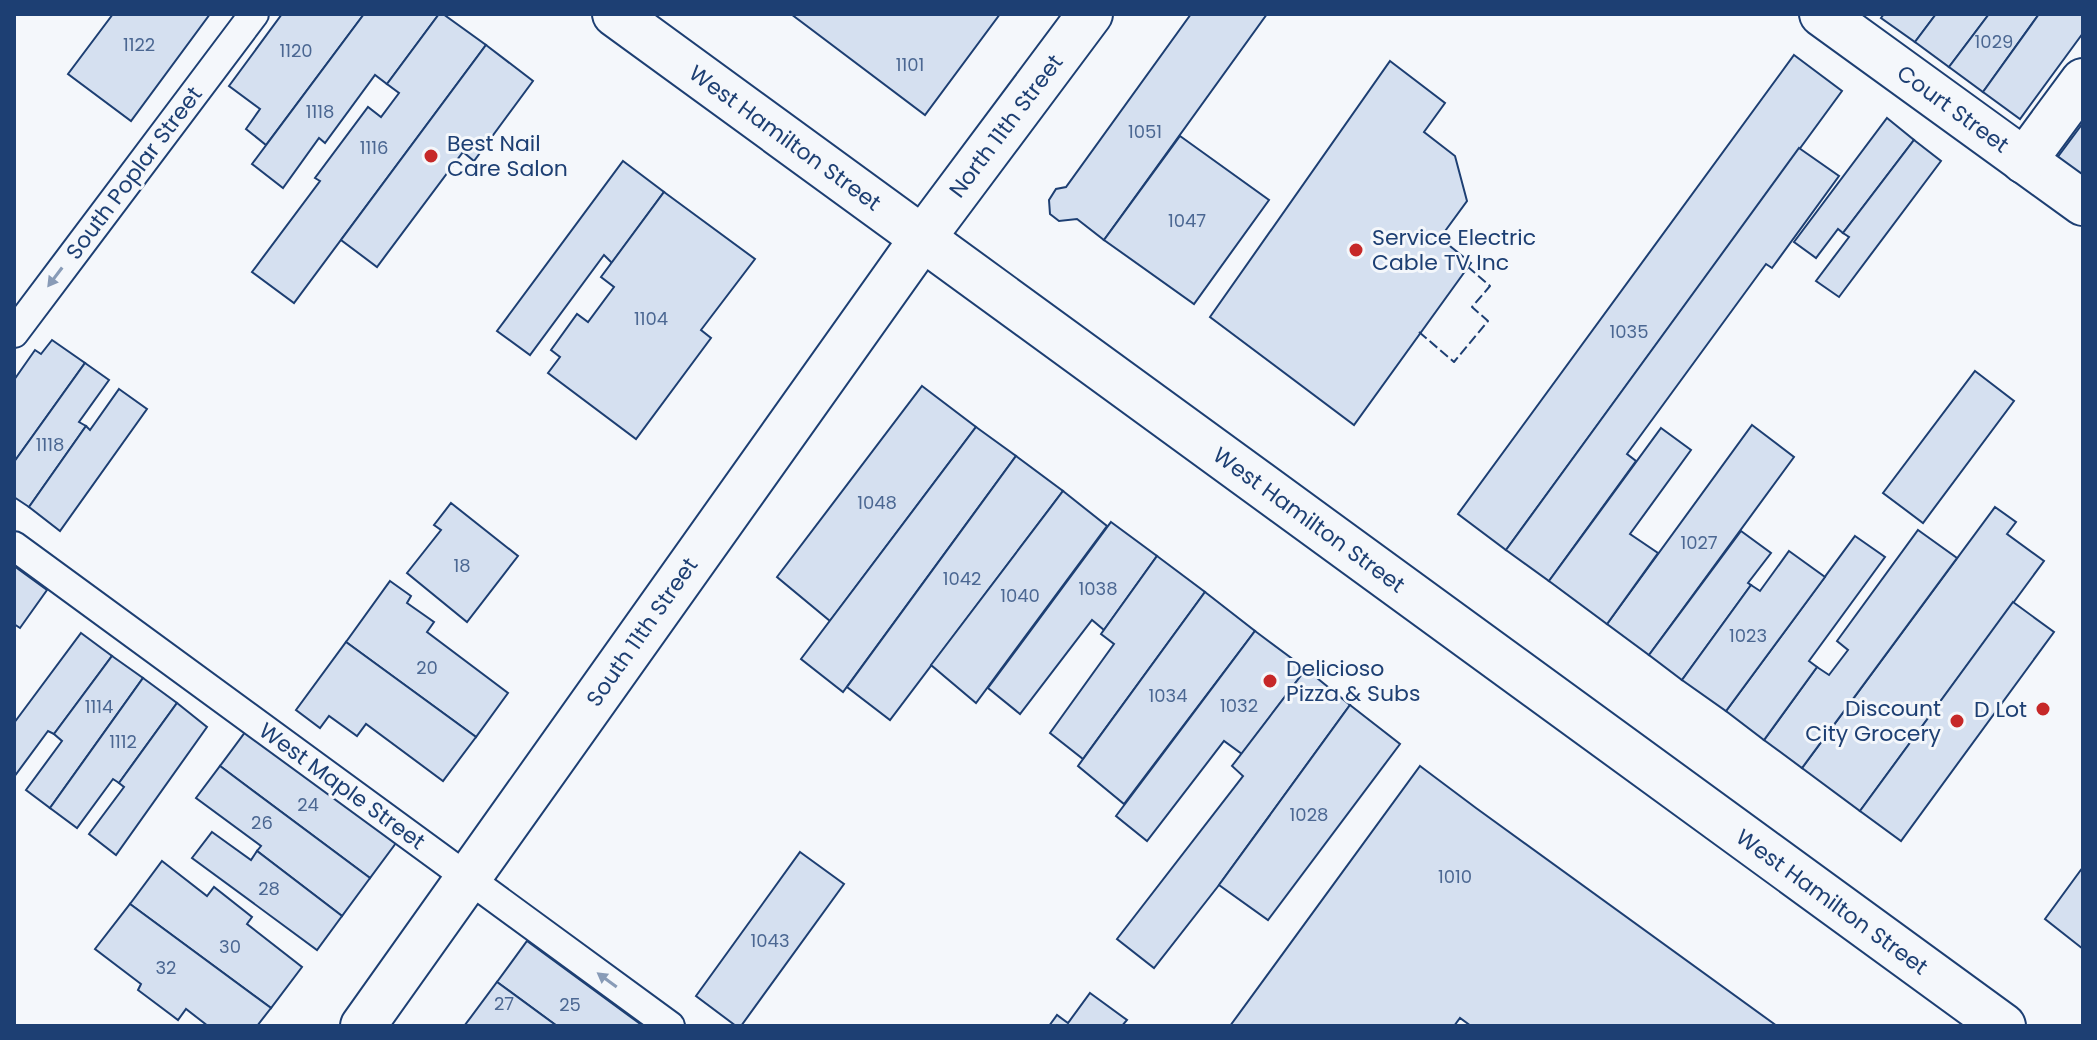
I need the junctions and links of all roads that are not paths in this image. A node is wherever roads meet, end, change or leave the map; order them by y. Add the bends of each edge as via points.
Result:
1 (254, 14) edge
2 (615, 14) edge
3 (1090, 14) edge
4 (1822, 14) edge
5 (2083, 81) edge
6 (2024, 161) junction
7 (2083, 203) edge
8 (922, 239) junction
9 (14, 333) edge
10 (14, 546) edge
11 (468, 878) junction
12 (363, 1026) edge
13 (670, 1026) edge
14 (2003, 1026) edge

1 -> 9 lane, South Poplar Street
2 - 8 main road, West Hamilton Street
3 - 8 main road, North 11th Street
4 - 6 main road, Court Street
5 - 6 main road
6 - 7 main road, Court Street
8 - 11 main road, South 11th Street
8 - 14 main road, West Hamilton Street
10 - 11 lane, West Maple Street
11 - 12 main road, South 11th Street
13 -> 11 lane, West Maple Street

